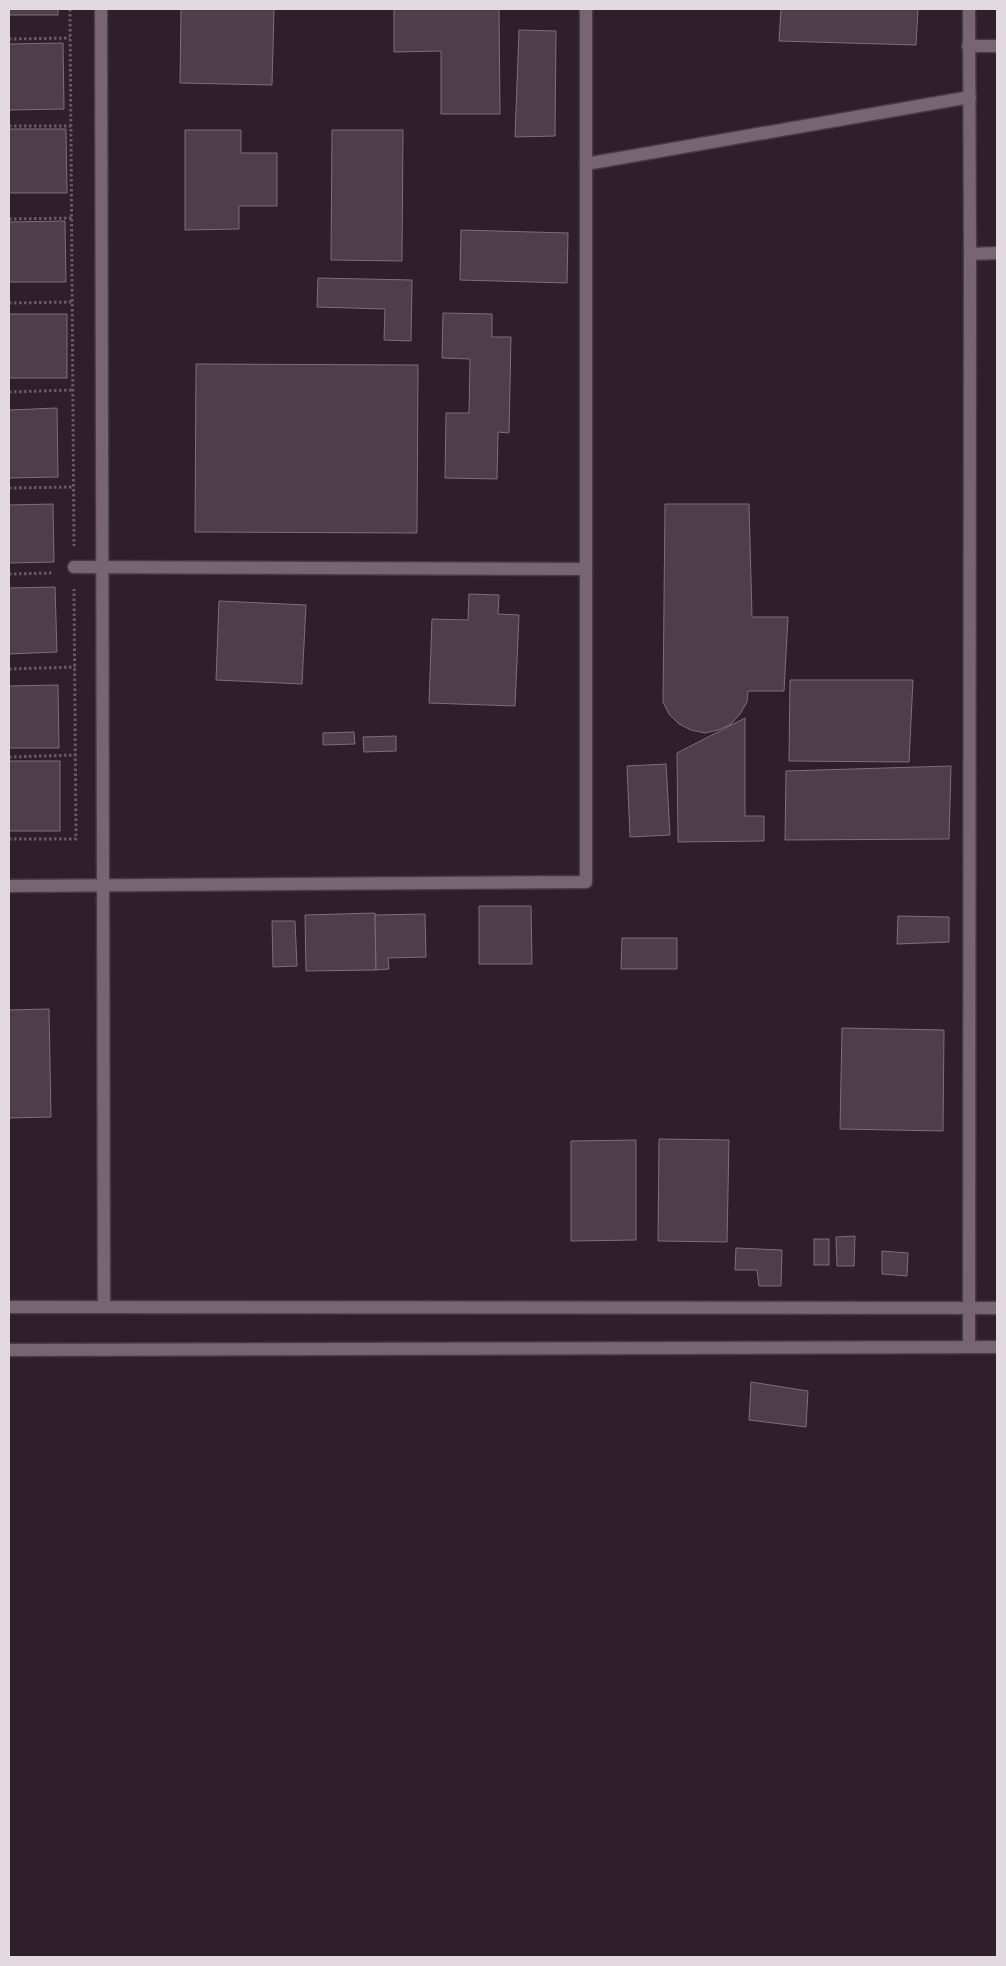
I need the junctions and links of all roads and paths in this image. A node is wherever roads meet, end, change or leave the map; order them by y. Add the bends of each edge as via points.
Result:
1 (70, 9) edge
2 (101, 9) edge
3 (586, 9) edge
4 (969, 9) edge
5 (70, 38) junction
6 (9, 39) edge
7 (968, 46) junction
8 (997, 46) edge
9 (970, 97) junction
10 (9, 126) edge
11 (71, 126) junction
12 (586, 164) junction
13 (72, 218) junction
14 (9, 219) edge
15 (997, 253) edge
16 (970, 254) junction
17 (72, 302) junction
18 (9, 303) edge
19 (73, 390) junction
20 (9, 392) edge
21 (74, 487) junction
22 (9, 488) edge
23 (102, 566) junction
24 (586, 569) junction
25 (74, 570) junction
26 (9, 574) edge
27 (75, 668) junction
28 (9, 669) edge
29 (76, 755) junction
30 (9, 757) edge
31 (9, 839) edge
32 (103, 885) junction
33 (9, 886) edge
34 (9, 1307) edge
35 (104, 1307) junction
36 (969, 1308) junction
37 (997, 1308) edge
38 (969, 1347) junction
39 (997, 1347) edge
40 (9, 1350) edge

1 - 5 path
2 - 23 street
3 - 12 street
4 - 7 street
5 - 6 path
5 - 11 path
7 - 8 street
7 - 9 street
9 - 12 street
9 - 16 street
10 - 11 path
11 - 13 path
12 - 24 street
13 - 14 path
13 - 17 path
15 - 16 street
16 - 36 street
17 - 18 path
17 - 19 path
19 - 20 path
19 - 21 path
21 - 22 path
21 - 25 path
23 - 24 street
23 - 25 street
23 - 32 street
24 - 32 street via 586,882
25 - 26 path
25 - 27 path
27 - 28 path
27 - 29 path
29 - 30 path
29 - 31 path via 76,839
32 - 33 street
32 - 35 street
34 - 35 street
35 - 36 street
36 - 37 street
36 - 38 street
38 - 39 street
38 - 40 street

